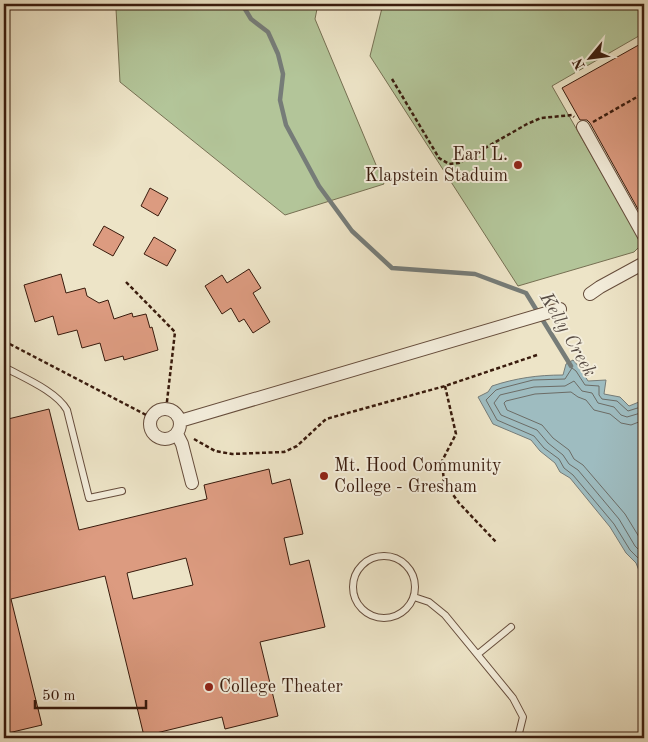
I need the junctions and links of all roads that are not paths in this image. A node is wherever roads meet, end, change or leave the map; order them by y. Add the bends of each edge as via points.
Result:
1 (583, 127) road end
2 (644, 236) edge
3 (644, 263) edge
4 (590, 294) dead end
5 (560, 309) dead end
6 (4, 367) edge
7 (179, 428) junction
8 (192, 482) dead end
9 (122, 491) dead end
10 (414, 597) junction
11 (511, 627) dead end
12 (478, 654) junction
13 (515, 738) edge

1 - 2 street
3 - 4 street
5 - 7 street
6 - 9 lane via 62,402 67,410 89,498
7 - 7 street via 170,438 162,439 151,429 152,418 157,412 166,410 176,414
7 - 8 street
10 - 10 lane via 412,573 394,558 382,556 371,559 361,566 355,577 357,600 374,616 398,615 408,608
10 - 12 lane via 429,602 445,615
11 - 12 lane
12 - 13 lane via 513,698 523,717

